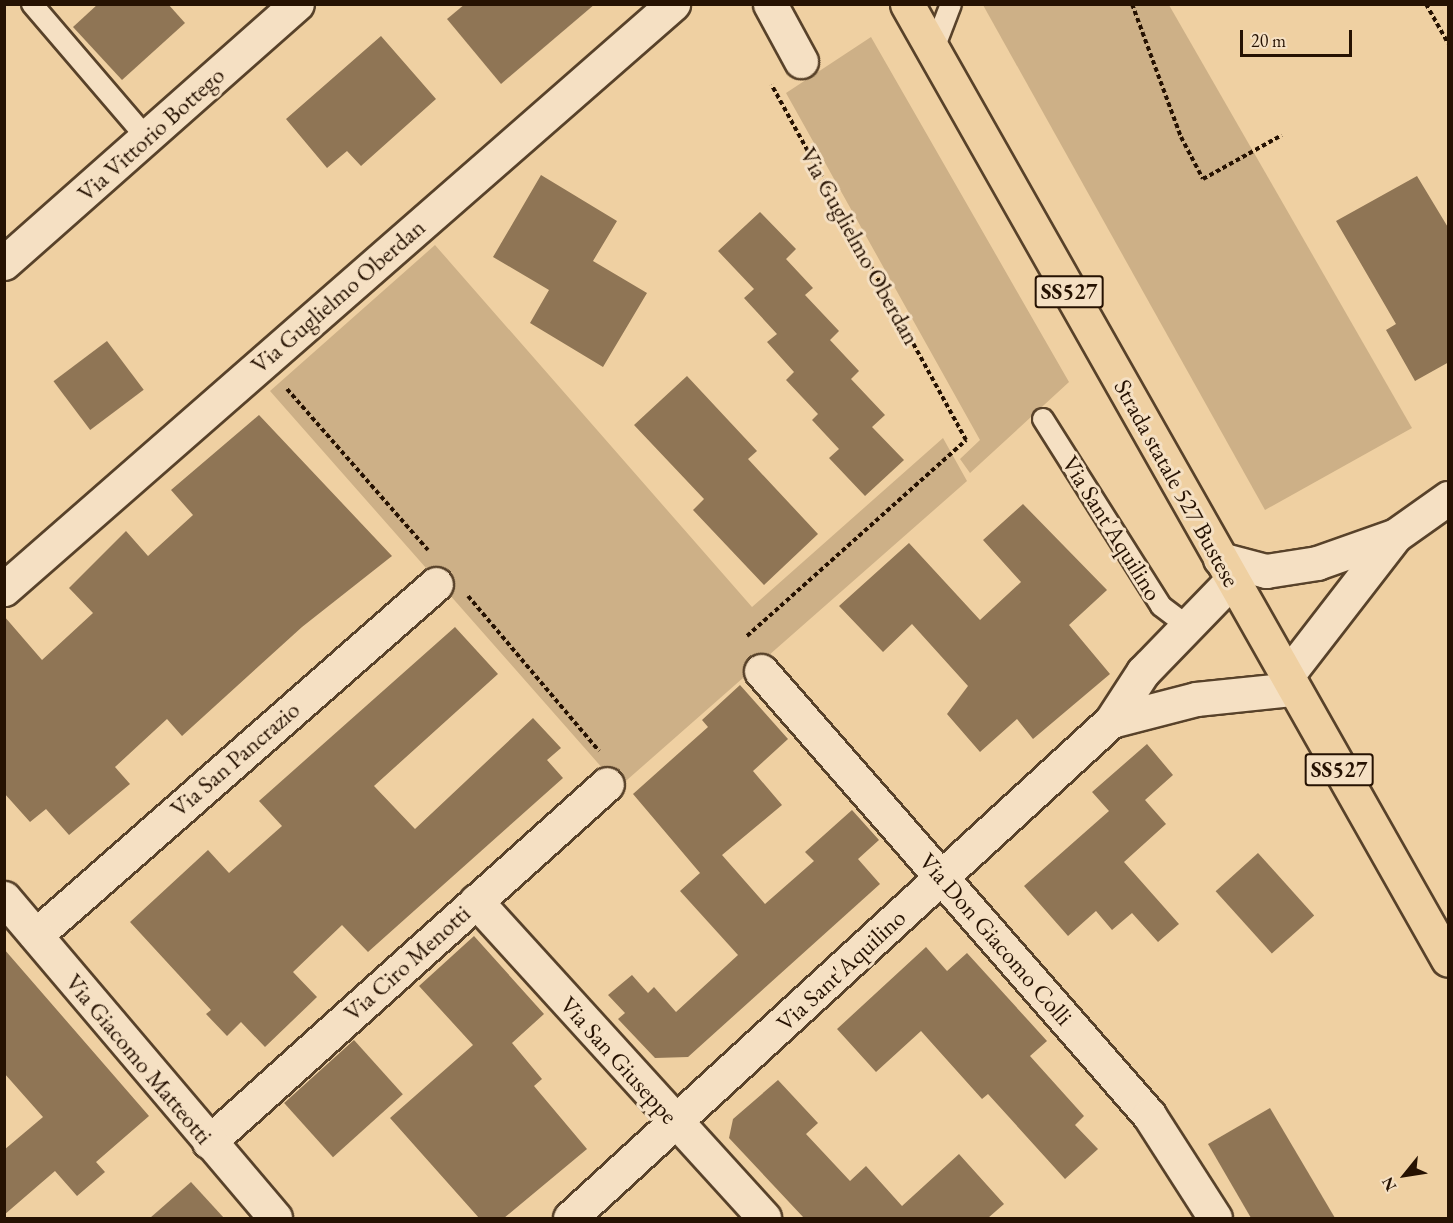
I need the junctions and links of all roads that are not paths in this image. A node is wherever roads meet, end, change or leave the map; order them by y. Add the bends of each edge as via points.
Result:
1 (32, 4) edge
2 (297, 4) edge
3 (673, 4) edge
4 (770, 4) edge
5 (907, 4) edge
6 (951, 4) edge
7 (933, 51) junction
8 (799, 56) road end
9 (147, 138) junction
10 (4, 263) edge
11 (1043, 419) dead end
12 (1449, 498) edge
13 (1396, 535) junction
14 (1226, 570) junction
15 (442, 579) road end
16 (4, 589) edge
17 (1190, 628) junction
18 (761, 671) road end
19 (1290, 683) junction
20 (1111, 721) junction
21 (607, 784) road end
22 (943, 878) junction
23 (4, 898) edge
24 (476, 901) junction
25 (36, 936) junction
26 (1449, 960) edge
27 (675, 1124) junction
28 (209, 1142) junction
29 (275, 1218) edge
30 (570, 1218) edge
31 (764, 1218) edge
32 (1215, 1218) edge

1 - 9 lane
2 - 9 street, Via Vittorio Bottego
3 - 16 street, Via Guglielmo Oberdan
4 - 8 street
5 - 7 main road, Strada statale 527 Bustese / SS527
6 - 7 lane
7 - 14 main road, Strada statale 527 Bustese / SS527
9 - 10 street, Via Vittorio Bottego
11 - 17 lane, Via Sant'Aquilino via 1161,606
12 - 13 street
13 - 14 street via 1317,564 1266,571
13 - 19 street
14 - 17 street, Via Sant'Aquilino
14 - 19 main road, Strada statale 527 Bustese / SS527
15 - 25 street, Via San Pancrazio
17 - 20 street, Via Sant'Aquilino via 1143,672
18 - 22 street, Via Don Giacomo Colli
19 - 20 street, Via Sant'Aquilino via 1196,699
19 - 26 main road, Strada statale 527 Bustese / SS527
20 - 22 street, Via Sant'Aquilino
21 - 24 street, Via Ciro Menotti
22 - 27 street, Via Sant'Aquilino
22 - 32 street, Via Don Giacomo Colli via 1149,1115
23 - 25 street, Via Giacomo Matteotti
24 - 27 street, Via San Giuseppe
24 - 28 street, Via Ciro Menotti
25 - 28 street, Via Giacomo Matteotti
27 - 30 street, Via Sant'Aquilino
27 - 31 street, Via San Giuseppe
28 - 29 street, Via Giacomo Matteotti

